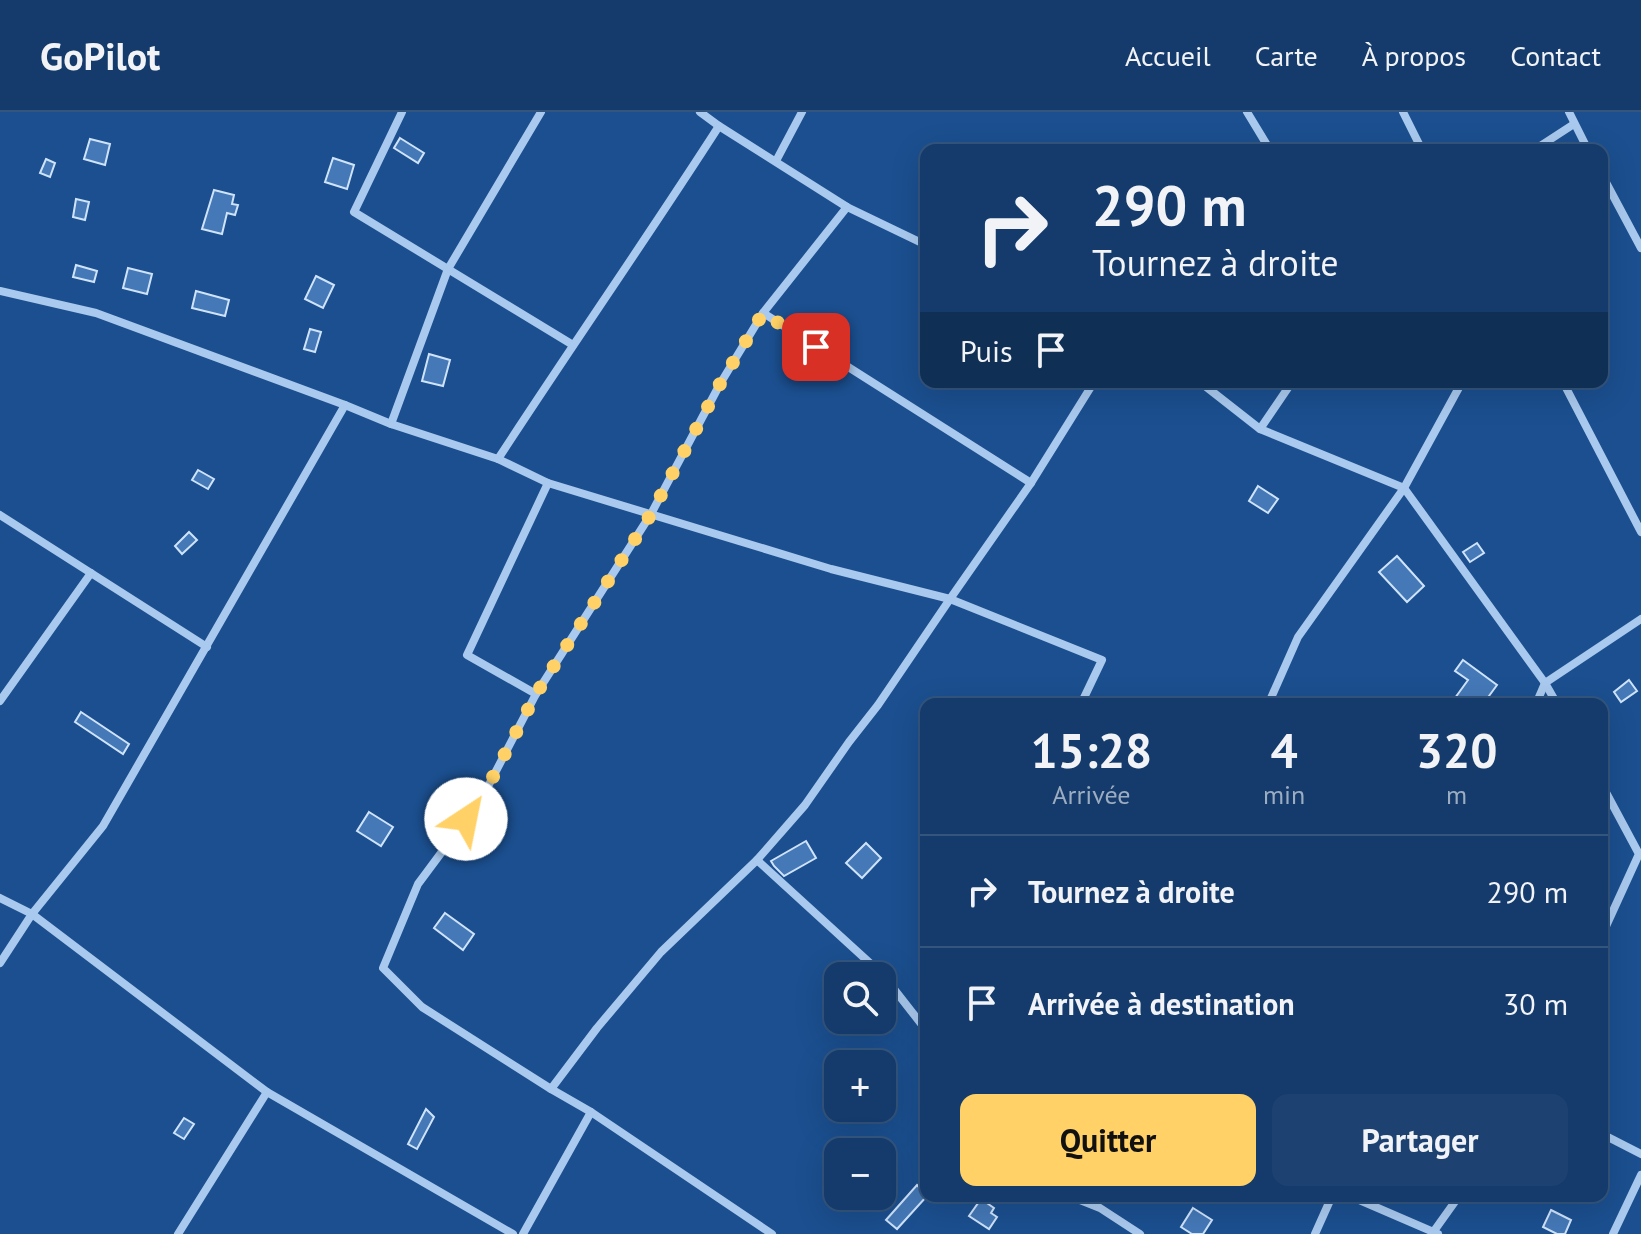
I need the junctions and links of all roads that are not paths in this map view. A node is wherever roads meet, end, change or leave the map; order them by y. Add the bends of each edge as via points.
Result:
1 (402, 112) edge
2 (541, 112) edge
3 (700, 112) edge
4 (802, 112) edge
5 (1247, 112) edge
6 (1403, 112) edge
7 (1569, 112) edge
8 (1574, 124) junction
9 (719, 126) junction
10 (1266, 144) edge
11 (1419, 144) edge
12 (1543, 144) edge
13 (1585, 144) edge
14 (776, 161) junction
15 (1608, 186) edge
16 (847, 207) junction
17 (920, 242) edge
18 (1641, 248) edge
19 (448, 269) junction
20 (0, 291) edge
21 (763, 313) junction
22 (573, 345) junction
23 (1090, 388) edge
24 (1208, 388) edge
25 (1288, 388) edge
26 (1459, 388) edge
27 (1566, 388) edge
28 (345, 405) junction
29 (391, 424) junction
30 (1260, 429) junction
31 (498, 459) junction
32 (548, 483) junction
33 (1031, 483) junction
34 (1404, 488) junction
35 (651, 514) junction
36 (0, 515) edge
37 (1641, 532) edge
38 (91, 573) junction
39 (950, 599) junction
40 (1641, 619) edge
41 (207, 647) junction
42 (1545, 683) junction
43 (536, 694) junction
44 (1084, 698) edge
45 (1271, 698) edge
46 (1539, 698) edge
47 (1554, 698) edge
48 (0, 701) edge
49 (1608, 796) edge
50 (757, 860) junction
51 (0, 898) edge
52 (32, 914) junction
53 (1608, 922) edge
54 (0, 963) edge
55 (920, 1022) edge
56 (551, 1089) junction
57 (267, 1092) junction
58 (591, 1112) junction
59 (1608, 1137) edge
60 (1641, 1154) edge
61 (1641, 1175) edge
62 (1085, 1202) edge
63 (1329, 1202) edge
64 (1364, 1202) edge
65 (1455, 1202) edge
66 (1436, 1233) edge
67 (178, 1234) edge
68 (513, 1234) edge
69 (523, 1234) edge
70 (772, 1234) edge
71 (1140, 1234) edge
72 (1315, 1234) edge
73 (1613, 1234) edge

1 - 19 street via 354,212
2 - 19 street
3 - 9 street
4 - 14 street
5 - 10 street
6 - 11 street
7 - 8 street
8 - 12 street
8 - 13 street
9 - 14 street
9 - 22 street
14 - 16 street
15 - 18 street
16 - 17 street
16 - 21 street
19 - 22 street
19 - 29 street
20 - 28 street via 96,313
21 - 33 street
21 - 35 street
22 - 31 street
23 - 33 street
24 - 30 street
25 - 30 street
26 - 34 street
27 - 37 street
28 - 29 street
28 - 41 street
29 - 31 street
30 - 34 street
31 - 32 street
32 - 35 street
32 - 43 street via 467,655
33 - 39 street
34 - 42 street
34 - 45 street via 1298,637
35 - 39 street
35 - 43 street
36 - 38 street
38 - 41 street
38 - 48 street
39 - 44 street via 1102,660
39 - 50 street via 805,805
40 - 42 street
41 - 52 street via 103,826
42 - 46 street
42 - 47 street
43 - 56 street via 482,798 418,884 383,968 422,1007
49 - 53 street via 1639,854
50 - 55 street via 883,975
50 - 56 street via 661,952
51 - 52 street
52 - 54 street
52 - 57 street
56 - 58 street
57 - 67 street
57 - 68 street
58 - 69 street
58 - 70 street
59 - 60 street
61 - 73 street
62 - 71 street
63 - 72 street
64 - 66 street
65 - 66 street

